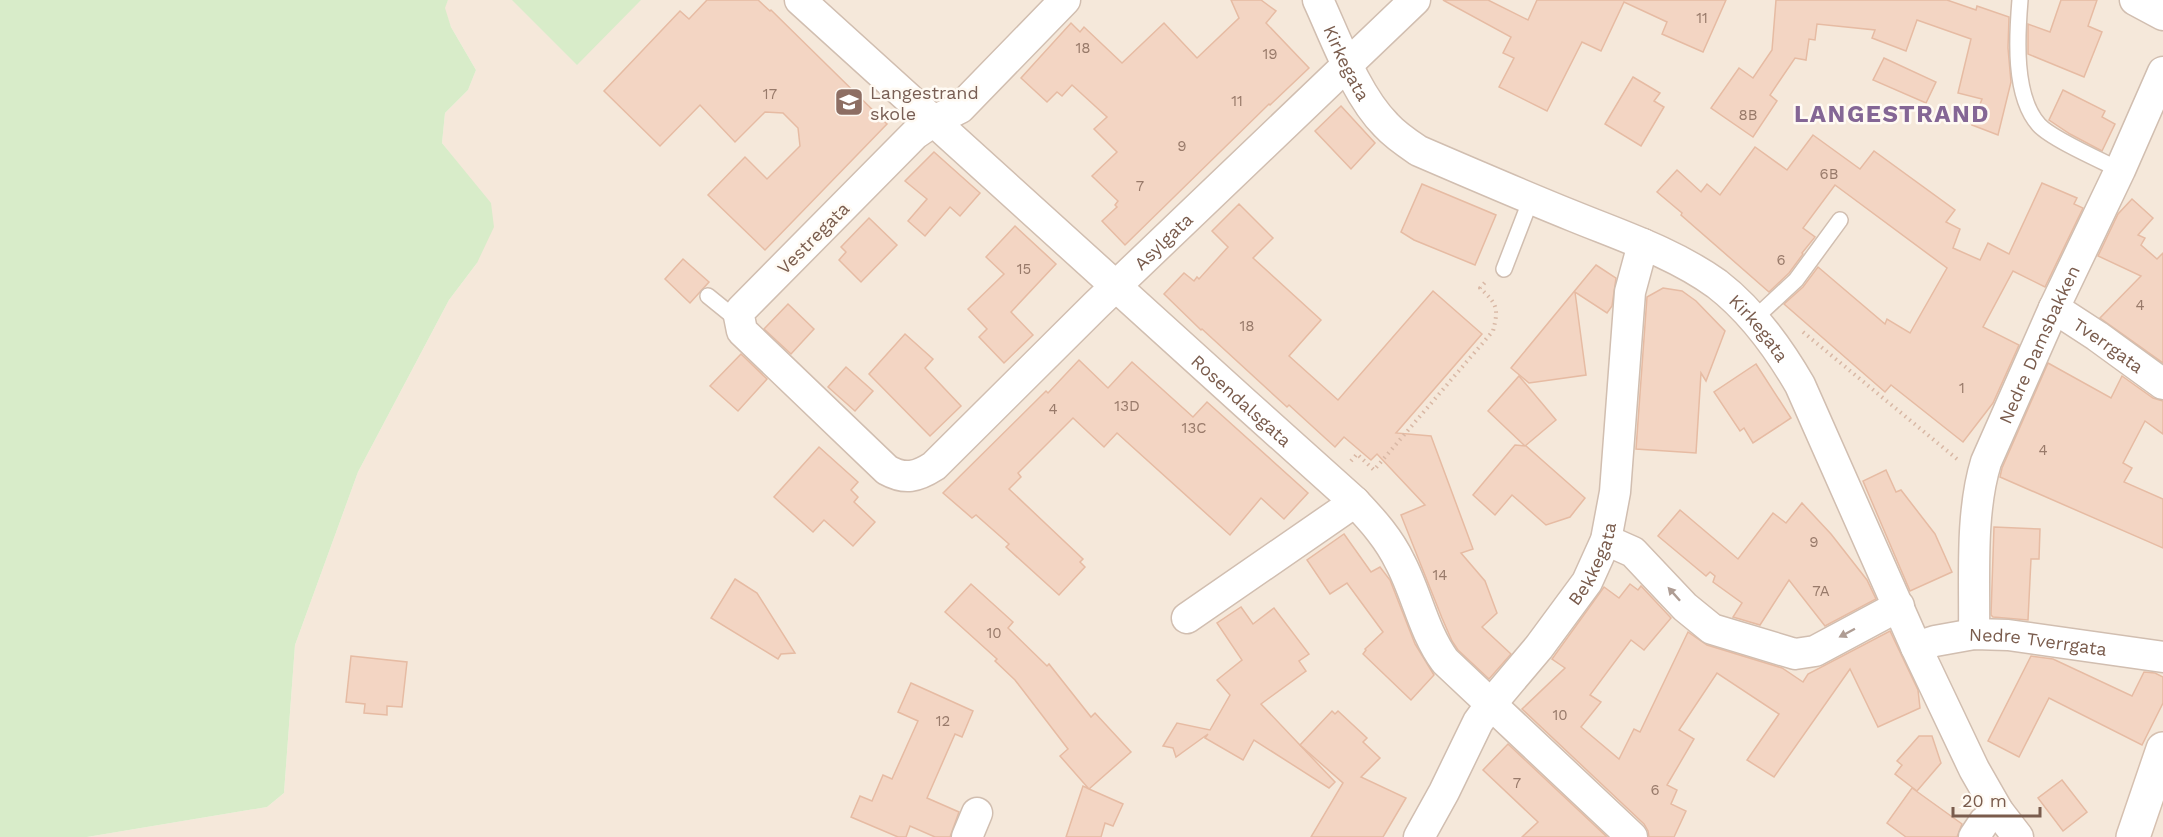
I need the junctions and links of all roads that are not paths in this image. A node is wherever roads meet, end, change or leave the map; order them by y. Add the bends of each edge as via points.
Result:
1 (801, 0) edge
2 (1065, 0) edge
3 (1318, 0) edge
4 (1415, 0) edge
5 (2020, 0) edge
6 (2134, 0) edge
7 (2163, 15) edge
8 (1349, 65) junction
9 (2163, 72) edge
10 (934, 121) junction
11 (2120, 170) junction
12 (1531, 199) junction
13 (1840, 220) dead end
14 (1643, 244) junction
15 (1504, 269) road end
16 (1115, 287) junction
17 (708, 296) dead end
18 (2054, 308) junction
19 (1762, 312) junction
20 (739, 316) junction
21 (2163, 384) edge
22 (1355, 502) junction
23 (1606, 540) junction
24 (1899, 606) junction
25 (1187, 618) dead end
26 (1974, 634) junction
27 (1917, 647) junction
28 (2163, 657) edge
29 (1491, 704) junction
30 (2163, 749) edge
31 (1998, 811) junction
32 (1419, 837) edge
33 (1632, 837) edge
34 (1974, 837) edge
35 (2018, 837) edge
36 (2133, 837) edge

1 - 10 street, Rosendalsgata
2 - 10 street, Vestregata via 960,108
3 - 8 street, Kirkegata
4 - 8 street, Asylgata
5 - 11 lane via 2019,71 2028,106 2039,125
6 - 7 street
8 - 12 street, Kirkegata via 1368,103 1400,139
8 - 16 street, Asylgata
9 - 11 street, Nedre Damsbakken
10 - 16 street, Rosendalsgata
10 - 20 street, Vestregata via 915,134
11 - 18 street, Nedre Damsbakken
12 - 14 street, Kirkegata
12 - 15 lane
13 - 19 lane via 1796,280
14 - 19 street, Kirkegata via 1691,267
14 - 23 street, Bekkegata via 1630,292 1615,492
16 - 20 street, Asylgata via 934,466 909,478 887,470 742,331
16 - 22 street, Rosendalsgata
17 - 20 lane
18 - 21 street, Tverrgata
18 - 26 street, Nedre Damsbakken via 1981,479
19 - 24 street, Kirkegata via 1800,385
22 - 25 street
22 - 29 street, Rosendalsgata via 1379,527 1396,554 1436,649
24 -> 23 street via 1815,651 1796,654 1712,629 1685,607 1633,552
23 - 29 street, Bekkegata via 1587,582
24 - 27 street, Kirkegata
26 - 27 street, Nedre Tverrgata
26 - 28 street, Nedre Tverrgata via 2041,639
27 - 31 street, Kirkegata
29 - 32 street, Bekkegata
29 - 33 street, Rosendalsgata
30 - 36 main road
31 - 34 street
31 - 35 street, Kirkegata

